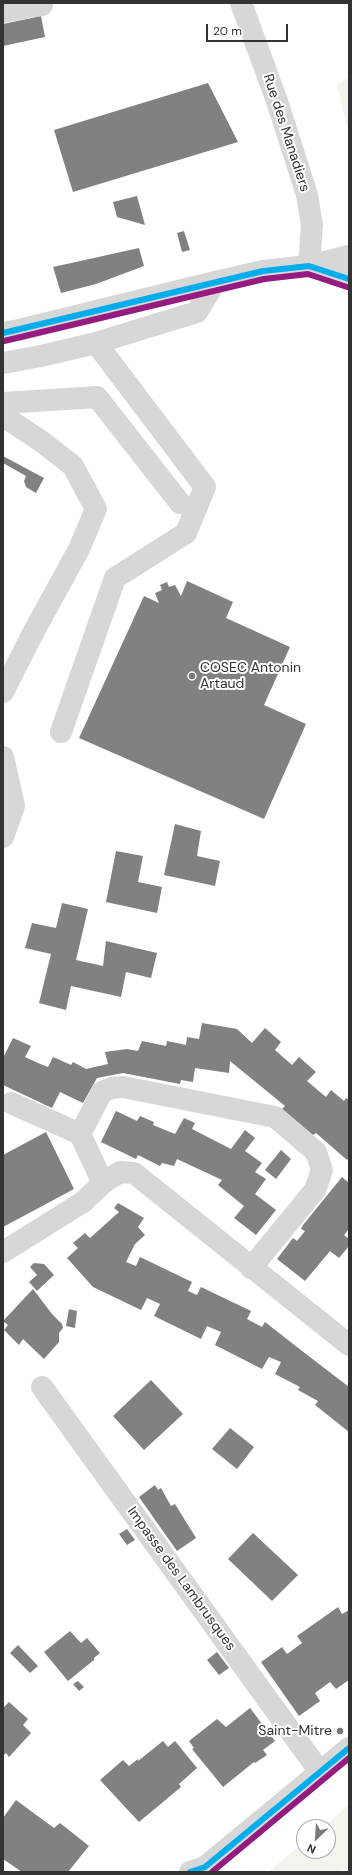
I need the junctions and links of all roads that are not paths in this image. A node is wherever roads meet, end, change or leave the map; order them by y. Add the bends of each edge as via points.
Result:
1 (241, 3) edge
2 (42, 5) dead end
3 (3, 12) edge
4 (349, 256) edge
5 (309, 266) junction
6 (349, 279) edge
7 (214, 282) junction
8 (3, 333) edge
9 (96, 343) junction
10 (3, 363) edge
11 (3, 403) edge
12 (3, 416) edge
13 (180, 503) dead end
14 (3, 692) edge
15 (62, 732) dead end
16 (3, 757) edge
17 (3, 837) edge
18 (11, 1102) dead end
19 (80, 1134) junction
20 (103, 1183) junction
21 (3, 1252) edge
22 (251, 1268) junction
23 (349, 1345) edge
24 (42, 1387) dead end
25 (349, 1748) edge
26 (320, 1772) junction
27 (202, 1871) edge

1 - 5 street, Rue des Manadiers via 277,100 307,196 312,225
2 - 3 street
4 - 5 street
5 - 6 street
5 - 7 street
7 - 8 street
7 - 9 street via 197,312
9 - 10 street
9 - 15 street via 205,487 186,533 115,578
11 - 13 street via 97,397
12 - 14 street via 73,466 96,509 79,550
16 - 17 street via 14,806
18 - 19 street
19 - 20 street
19 - 22 street via 102,1092 123,1087 275,1117 316,1152 322,1170 315,1190
20 - 21 street via 82,1202
20 - 22 street via 120,1172 134,1173
22 - 23 street
24 - 26 street, Impasse des Lambrusques
25 - 26 street
26 - 27 street

